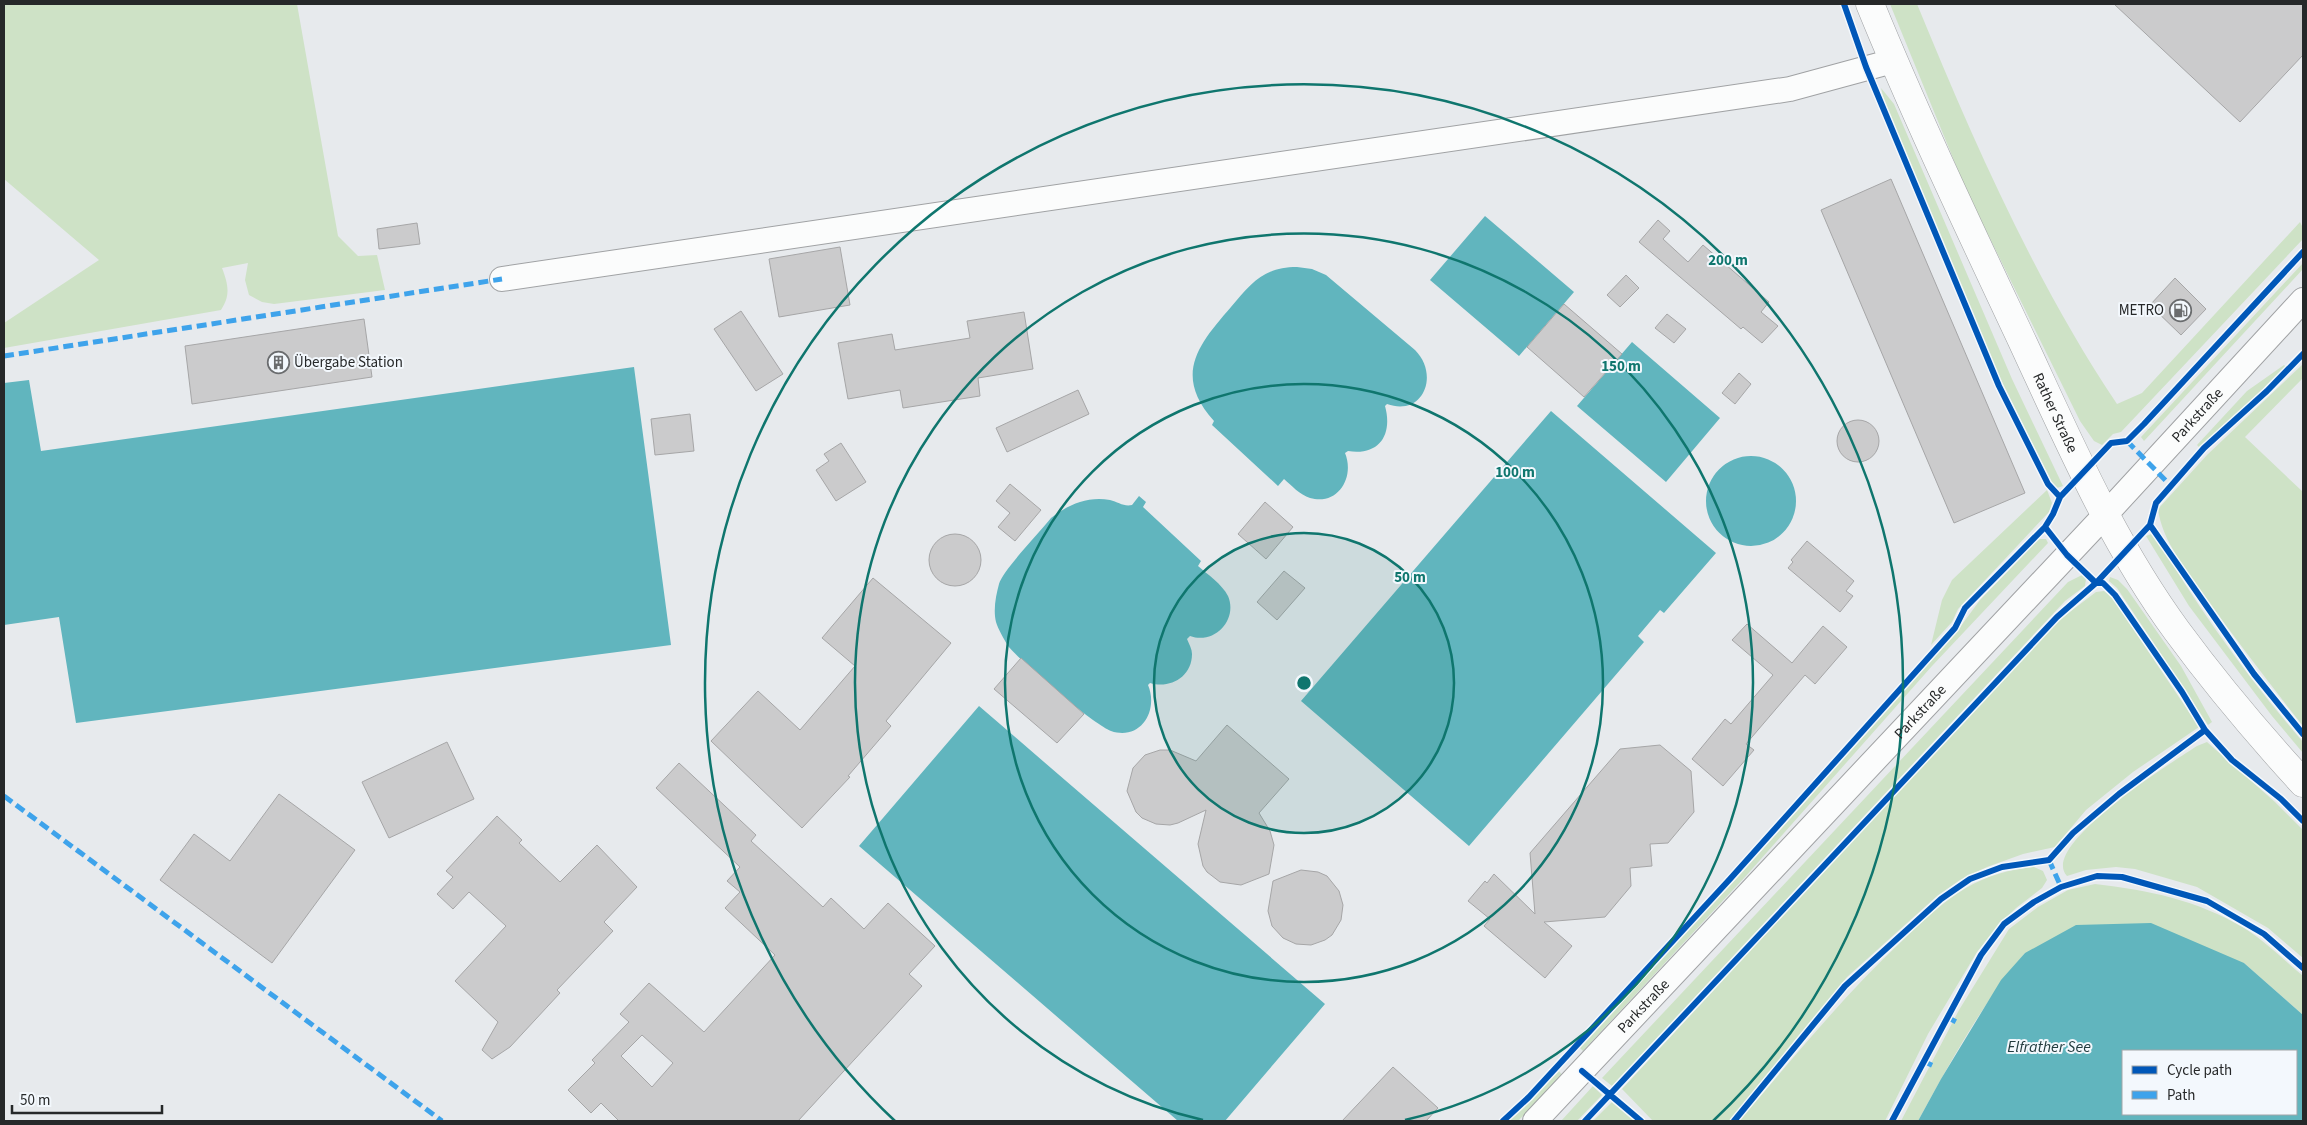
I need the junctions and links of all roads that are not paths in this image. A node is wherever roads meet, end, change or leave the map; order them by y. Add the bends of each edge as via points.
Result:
1 (1870, 4) edge
2 (1893, 61) junction
3 (502, 279) dead end
4 (2303, 300) edge
5 (2106, 514) junction
6 (2303, 784) edge
7 (1535, 1121) edge

1 - 2 main road, Rather Straße
2 - 3 street via 1790,88
2 - 5 main road, Rather Straße via 2043,386
4 - 5 street, Parkstraße
5 - 6 main road, Rather Straße via 2176,630
5 - 7 street, Parkstraße

